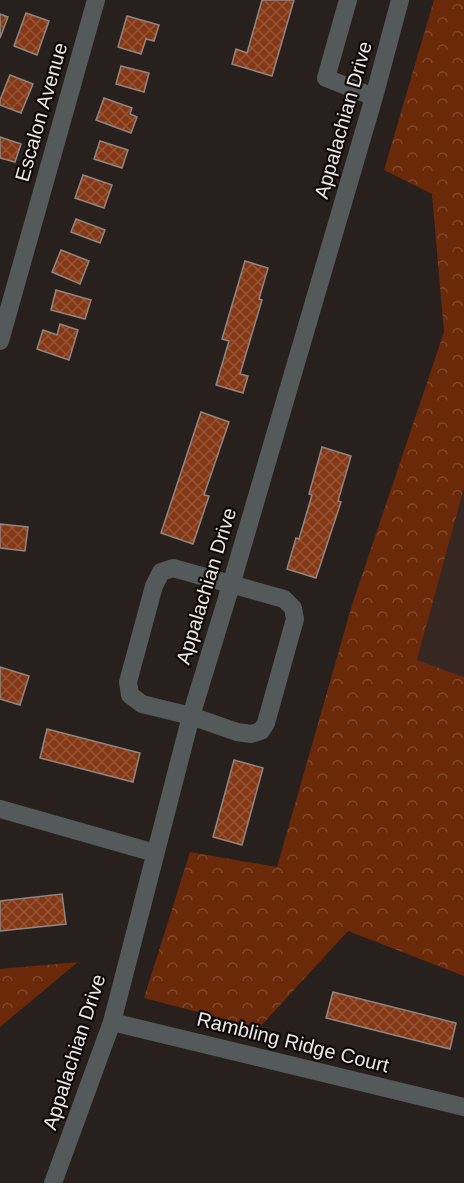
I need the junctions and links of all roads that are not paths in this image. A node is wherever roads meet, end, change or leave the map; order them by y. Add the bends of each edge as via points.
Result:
1 (96, 0) edge
2 (348, 0) edge
3 (400, 0) edge
4 (374, 97) junction
5 (0, 341) edge
6 (231, 585) junction
7 (191, 716) junction
8 (0, 809) edge
9 (155, 854) junction
10 (112, 1022) junction
11 (464, 1107) edge
12 (53, 1183) edge

1 - 5 street, Escalon Avenue
2 - 4 street via 326,78
3 - 4 street, Appalachian Drive
4 - 6 street, Appalachian Drive
6 - 7 street, Appalachian Drive
6 - 7 street via 173,568 161,572 154,586 128,682 130,695 142,704
6 - 7 street via 284,599 293,608 295,619 266,723 261,731 251,734
7 - 9 street, Appalachian Drive
8 - 9 street
9 - 10 street, Appalachian Drive
10 - 11 street, Rambling Ridge Court
10 - 12 street, Appalachian Drive

